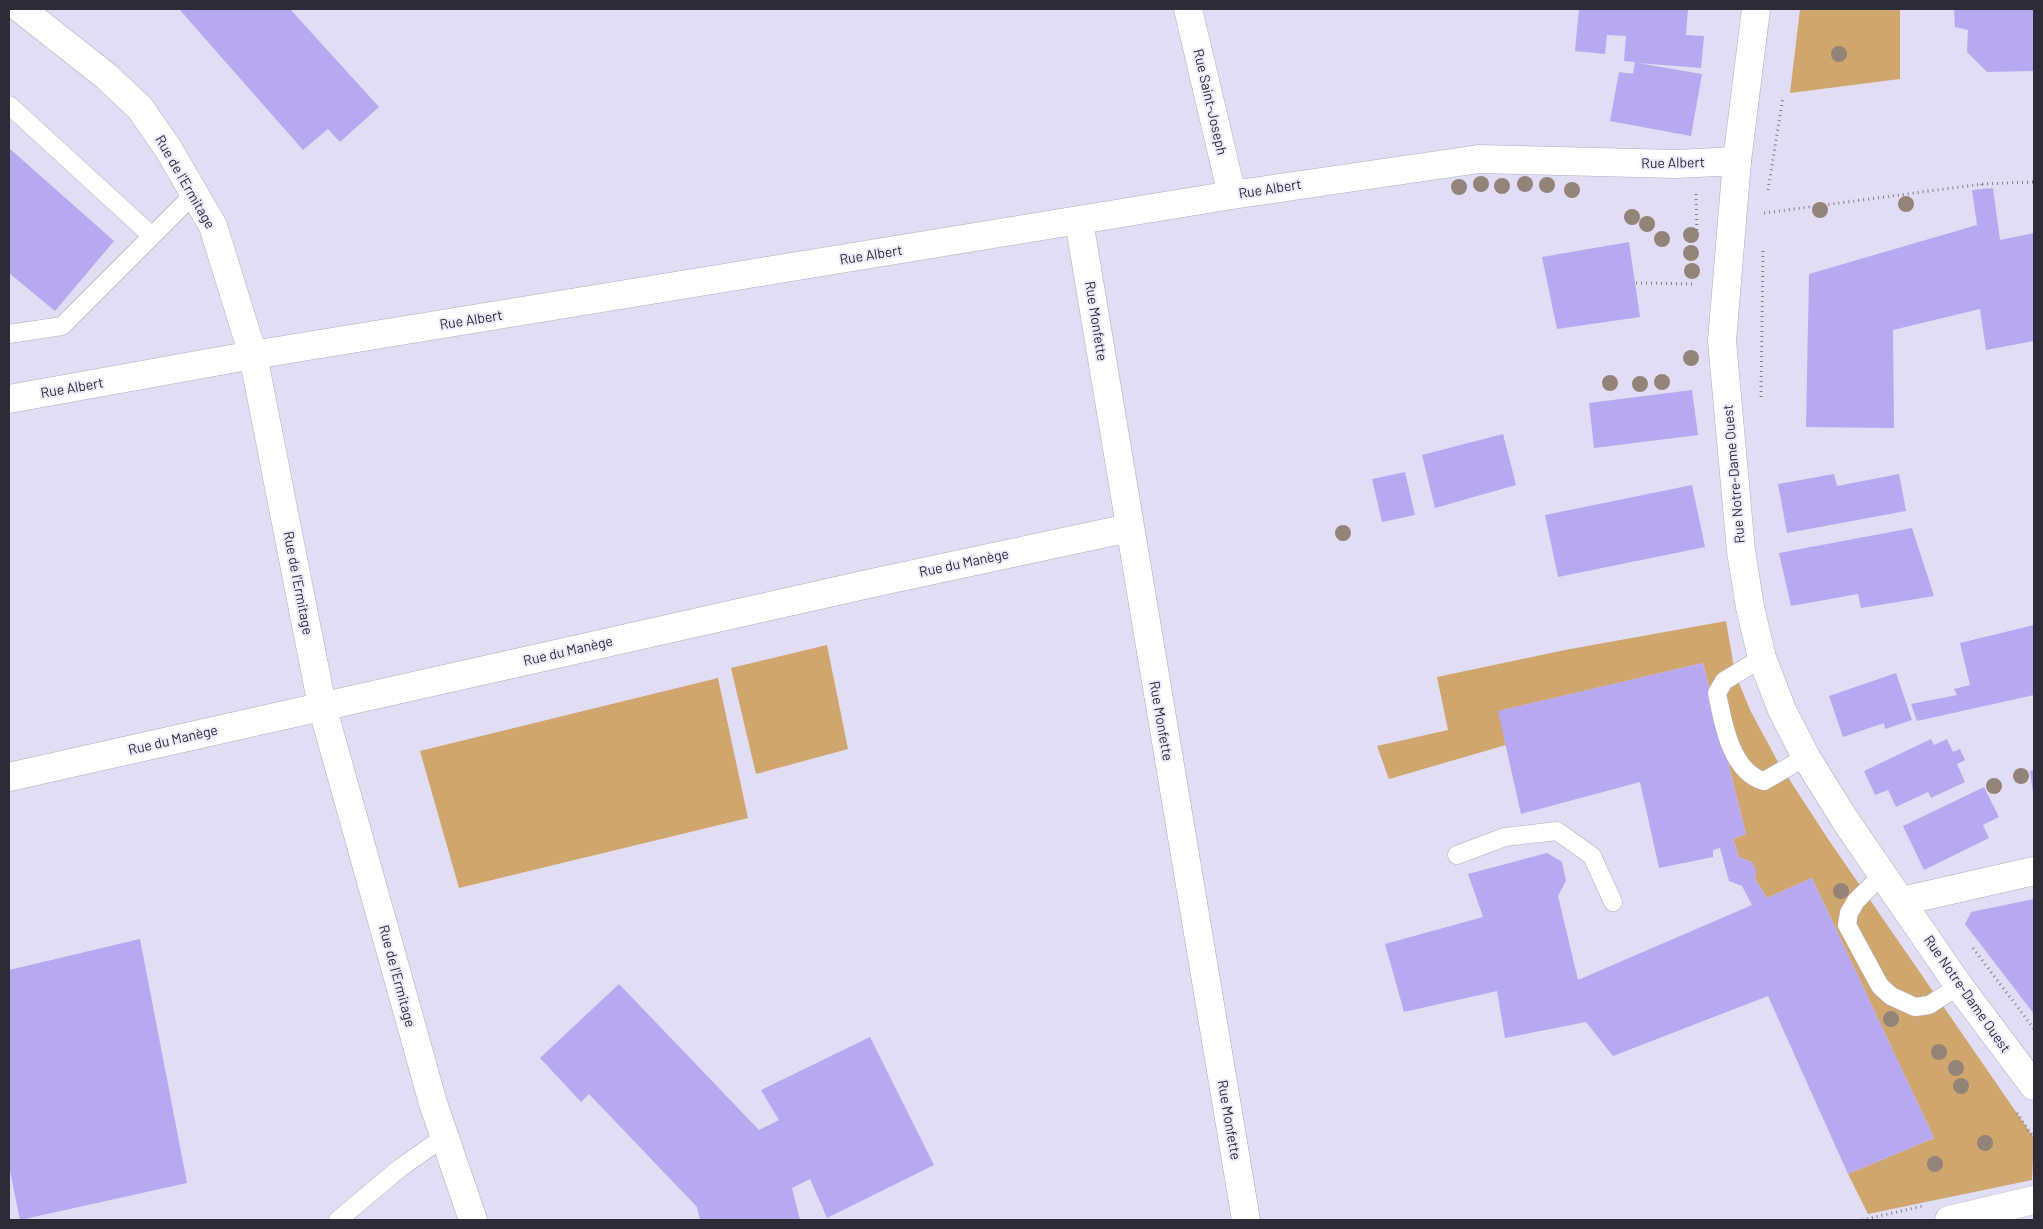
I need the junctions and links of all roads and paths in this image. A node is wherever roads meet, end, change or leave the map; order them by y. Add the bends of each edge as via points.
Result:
1 (21, 9) edge
2 (1188, 9) edge
3 (1756, 9) edge
4 (1782, 97) dead end
5 (9, 105) edge
6 (1737, 161) junction
7 (2034, 182) edge
8 (1982, 184) junction
9 (1983, 189) dead end
10 (194, 194) junction
11 (1232, 195) junction
12 (1767, 198) dead end
13 (1765, 206) dead end
14 (1764, 213) junction
15 (1080, 221) junction
16 (1764, 222) dead end
17 (152, 236) junction
18 (1763, 241) dead end
19 (1636, 283) dead end
20 (1698, 284) dead end
21 (9, 334) edge
22 (253, 355) junction
23 (9, 399) edge
24 (1761, 402) dead end
25 (1129, 528) junction
26 (1762, 658) junction
27 (322, 706) junction
28 (1806, 757) junction
29 (9, 777) edge
30 (1456, 855) dead end
31 (2034, 871) edge
32 (1883, 874) junction
33 (1902, 901) junction
34 (1613, 902) dead end
35 (1959, 986) junction
36 (2034, 1086) edge
37 (444, 1138) junction
38 (2034, 1200) edge
39 (1967, 1218) edge
40 (338, 1220) edge
41 (473, 1220) edge
42 (1246, 1220) edge

1 - 10 street, Rue de l'Ermitage via 106,76 140,108
2 - 11 street, Rue Saint-Joseph
3 - 6 street, Rue Notre-Dame Ouest
4 - 12 path
5 - 17 lane
6 - 11 street, Rue Albert via 1676,164 1479,159
6 - 26 street, Rue Notre-Dame Ouest via 1722,341 1741,552
7 - 8 path
8 - 9 path
8 - 14 path
10 - 17 lane
10 - 22 street, Rue de l'Ermitage via 212,226
11 - 15 street, Rue Albert
13 - 14 path
14 - 16 path
15 - 22 street, Rue Albert
15 - 25 street, Rue Monfette
17 - 21 lane via 62,326
18 - 24 path
19 - 20 path
22 - 23 street, Rue Albert
22 - 27 street, Rue de l'Ermitage
25 - 27 street, Rue du Manège
25 - 42 street, Rue Monfette
26 - 28 street, Rue Notre-Dame Ouest via 1782,710
26 - 28 lane via 1724,681 1717,693 1730,741 1745,771 1764,781
27 - 29 street, Rue du Manège
27 - 37 street, Rue de l'Ermitage
28 - 32 street, Rue Notre-Dame Ouest
30 - 34 lane via 1505,837 1557,831 1592,856
31 - 33 street
32 - 33 street, Rue Notre-Dame Ouest
32 - 35 lane via 1856,901 1849,914 1848,925 1880,986 1891,996 1915,1006 1929,1005
33 - 35 street, Rue Notre-Dame Ouest
35 - 36 street, Rue Notre-Dame Ouest
37 - 40 lane via 400,1168
37 - 41 street, Rue de l'Ermitage
38 - 39 street

